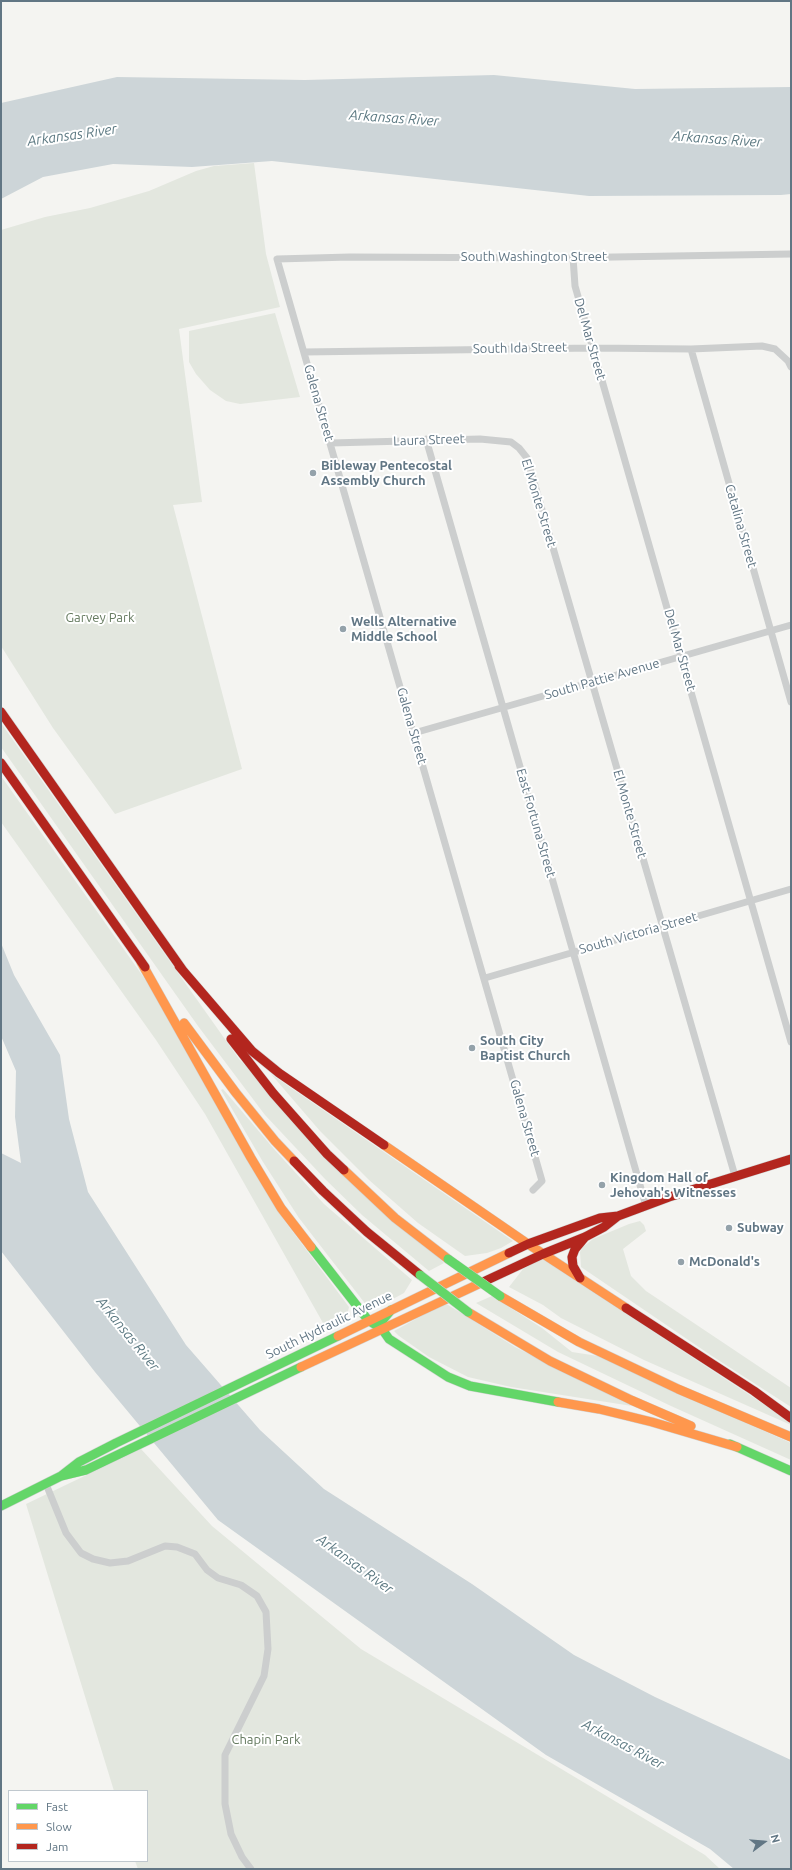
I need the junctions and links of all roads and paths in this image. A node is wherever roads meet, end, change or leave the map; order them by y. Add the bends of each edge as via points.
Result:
1 (791, 254) edge
2 (573, 257) junction
3 (277, 259) joint
4 (593, 348) junction
5 (690, 349) junction
6 (304, 352) junction
7 (791, 367) edge
8 (426, 440) junction
9 (331, 443) junction
10 (524, 453) joint
11 (791, 625) edge
12 (771, 630) junction
13 (681, 656) junction
14 (592, 682) junction
15 (791, 702) edge
16 (503, 708) junction
17 (1, 712) edge
18 (414, 733) junction
19 (1, 763) edge
20 (791, 889) edge
21 (751, 900) junction
22 (662, 926) junction
23 (573, 952) junction
24 (141, 962) junction
25 (179, 966) junction
26 (485, 978) junction
27 (791, 1042) edge
28 (791, 1159) edge
29 (735, 1176) junction
30 (533, 1190) dead end
31 (646, 1206) junction
32 (618, 1216) junction
33 (585, 1236) junction
34 (528, 1244) junction
35 (543, 1254) junction
36 (580, 1278) junction
37 (391, 1310) junction
38 (368, 1320) junction
39 (382, 1329) junction
40 (791, 1418) edge
41 (791, 1437) edge
42 (737, 1447) junction
43 (791, 1471) edge
44 (61, 1476) junction
45 (46, 1484) junction
46 (1, 1506) edge
47 (251, 1869) edge

1 - 2 street, South Washington Street
2 - 3 street, South Washington Street
2 - 4 street, Del Mar Street via 575,286
3 - 6 street, Galena Street
4 - 5 street, South Ida Street
4 - 6 street, South Ida Street
4 - 13 street, Del Mar Street
5 - 7 street, South Ida Street via 762,346 776,349
5 - 12 street, Catalina Street
6 - 9 street, Galena Street
8 - 9 street, Laura Street
8 - 10 street, Laura Street via 506,441 516,445
8 - 16 street, East Fortuna Street
9 - 18 street, Galena Street
10 - 14 street, El Monte Street
11 - 12 street, South Pattie Avenue
12 - 13 street, South Pattie Avenue
12 - 15 street, Catalina Street
13 - 14 street, South Pattie Avenue
13 - 21 street, Del Mar Street
14 - 16 street, South Pattie Avenue
14 - 22 street, El Monte Street
16 - 18 street, South Pattie Avenue
16 - 23 street, East Fortuna Street
17 - 25 main road
18 - 26 street, Galena Street
19 - 24 main road
20 - 21 street, South Victoria Street
21 - 22 street, South Victoria Street
21 - 27 street, Del Mar Street
22 - 23 street, South Victoria Street
22 - 29 street, El Monte Street
23 - 26 street, South Victoria Street
23 - 31 street, East Fortuna Street
24 - 38 main road via 281,1208
24 - 42 main road, bridge via 222,1075 275,1141 367,1232 468,1312 550,1361 630,1400
25 - 34 main road via 252,1051 279,1073
25 - 41 main road, bridge via 248,1061 297,1122 395,1218 448,1259 500,1296 579,1342 678,1389
26 - 30 street, Galena Street via 542,1181
28 - 29 main road, South Hydraulic Avenue
29 - 31 main road, South Hydraulic Avenue
31 - 32 main road, South Hydraulic Avenue
32 - 33 main road, South Hydraulic Avenue via 604,1227
32 - 34 main road, South Hydraulic Avenue via 600,1218
33 - 35 main road, South Hydraulic Avenue
33 - 36 main road via 572,1257 573,1266
34 - 35 main road
34 - 37 main road, South Hydraulic Avenue
35 - 36 main road
35 - 39 main road, South Hydraulic Avenue
36 - 40 main road
37 - 38 main road, South Hydraulic Avenue
37 - 39 main road via 382,1321
38 - 39 main road
38 - 44 main road, South Hydraulic Avenue via 116,1443 79,1462
39 - 42 main road via 389,1339 448,1377 470,1386 606,1411
39 - 44 main road, South Hydraulic Avenue via 86,1470
42 - 43 main road
44 - 45 main road, South Hydraulic Avenue
45 - 46 main road, South Hydraulic Avenue
45 - 47 street via 66,1533 80,1553 110,1563 128,1561 165,1546 177,1546 195,1554 206,1570 218,1578 241,1585 257,1596 266,1612 268,1649 264,1676 226,1755 225,1804 231,1834

